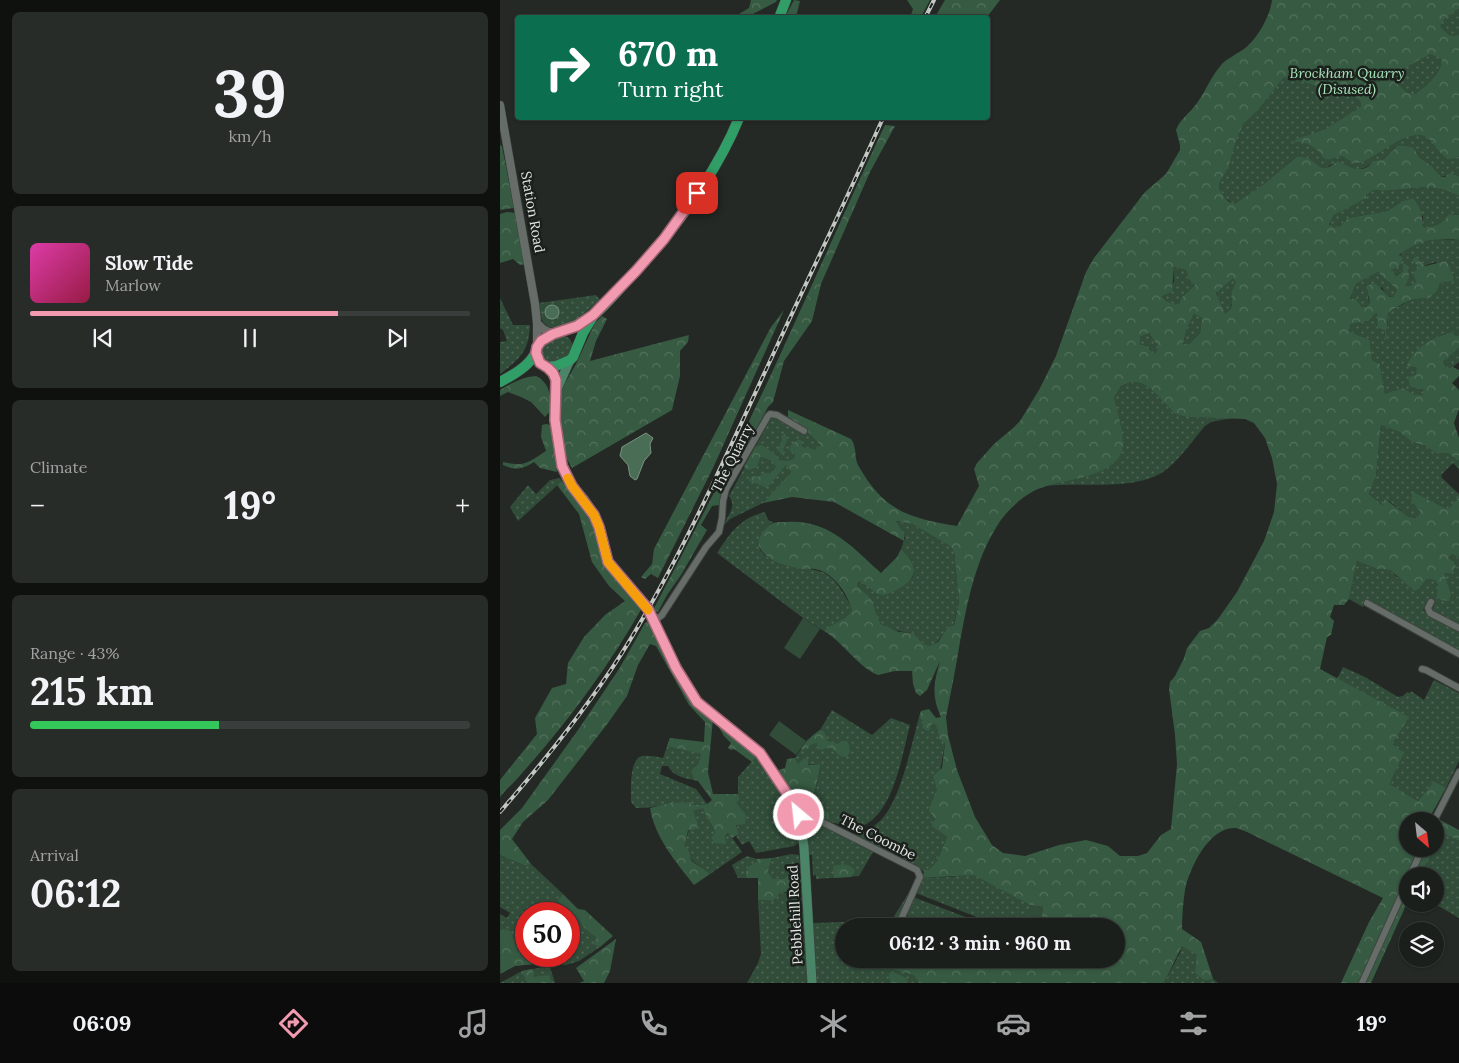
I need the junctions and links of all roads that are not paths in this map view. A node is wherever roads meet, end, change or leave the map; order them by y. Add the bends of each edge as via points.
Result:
1 (786, 0) edge
2 (780, 15) edge
3 (500, 105) edge
4 (739, 120) edge
5 (593, 315) junction
6 (537, 324) junction
7 (564, 331) junction
8 (553, 334) junction
9 (577, 348) junction
10 (536, 350) junction
11 (570, 360) junction
12 (546, 367) junction
13 (512, 376) junction
14 (500, 382) edge
15 (556, 390) junction
16 (804, 431) dead end
17 (1431, 602) dead end
18 (1367, 603) dead end
19 (654, 621) junction
20 (1459, 628) edge
21 (1459, 654) edge
22 (1422, 669) dead end
23 (1459, 688) edge
24 (1459, 772) edge
25 (1439, 812) edge
26 (799, 815) junction
27 (1399, 901) edge
28 (902, 918) edge
29 (812, 983) edge
30 (1362, 983) edge

1 - 2 main road
3 - 6 street, Station Road
4 - 5 main road via 697,193 664,239
5 - 7 main road
5 - 9 main road
6 - 8 street
6 - 10 street, Station Road
7 - 8 main road
7 - 9 main road via 570,334
8 - 10 main road via 541,341
9 - 11 main road
10 - 12 main road via 540,363
10 - 13 main road via 532,359
11 - 12 main road
11 - 15 main road
12 - 13 main road
12 - 15 main road via 553,373
13 - 14 main road
15 - 19 main road via 555,420 562,466 572,486 594,515 608,562 643,602
16 - 19 street, The Quarry via 777,415 768,416 726,489 719,532 662,615
17 - 20 street via 1430,612
18 - 21 street
19 - 26 main road via 676,668 697,702 760,753
22 - 23 street
24 - 25 street
26 - 28 street, The Coombe via 808,815 917,870 920,877
26 - 29 main road, Pebblehill Road via 804,844
27 - 30 street

